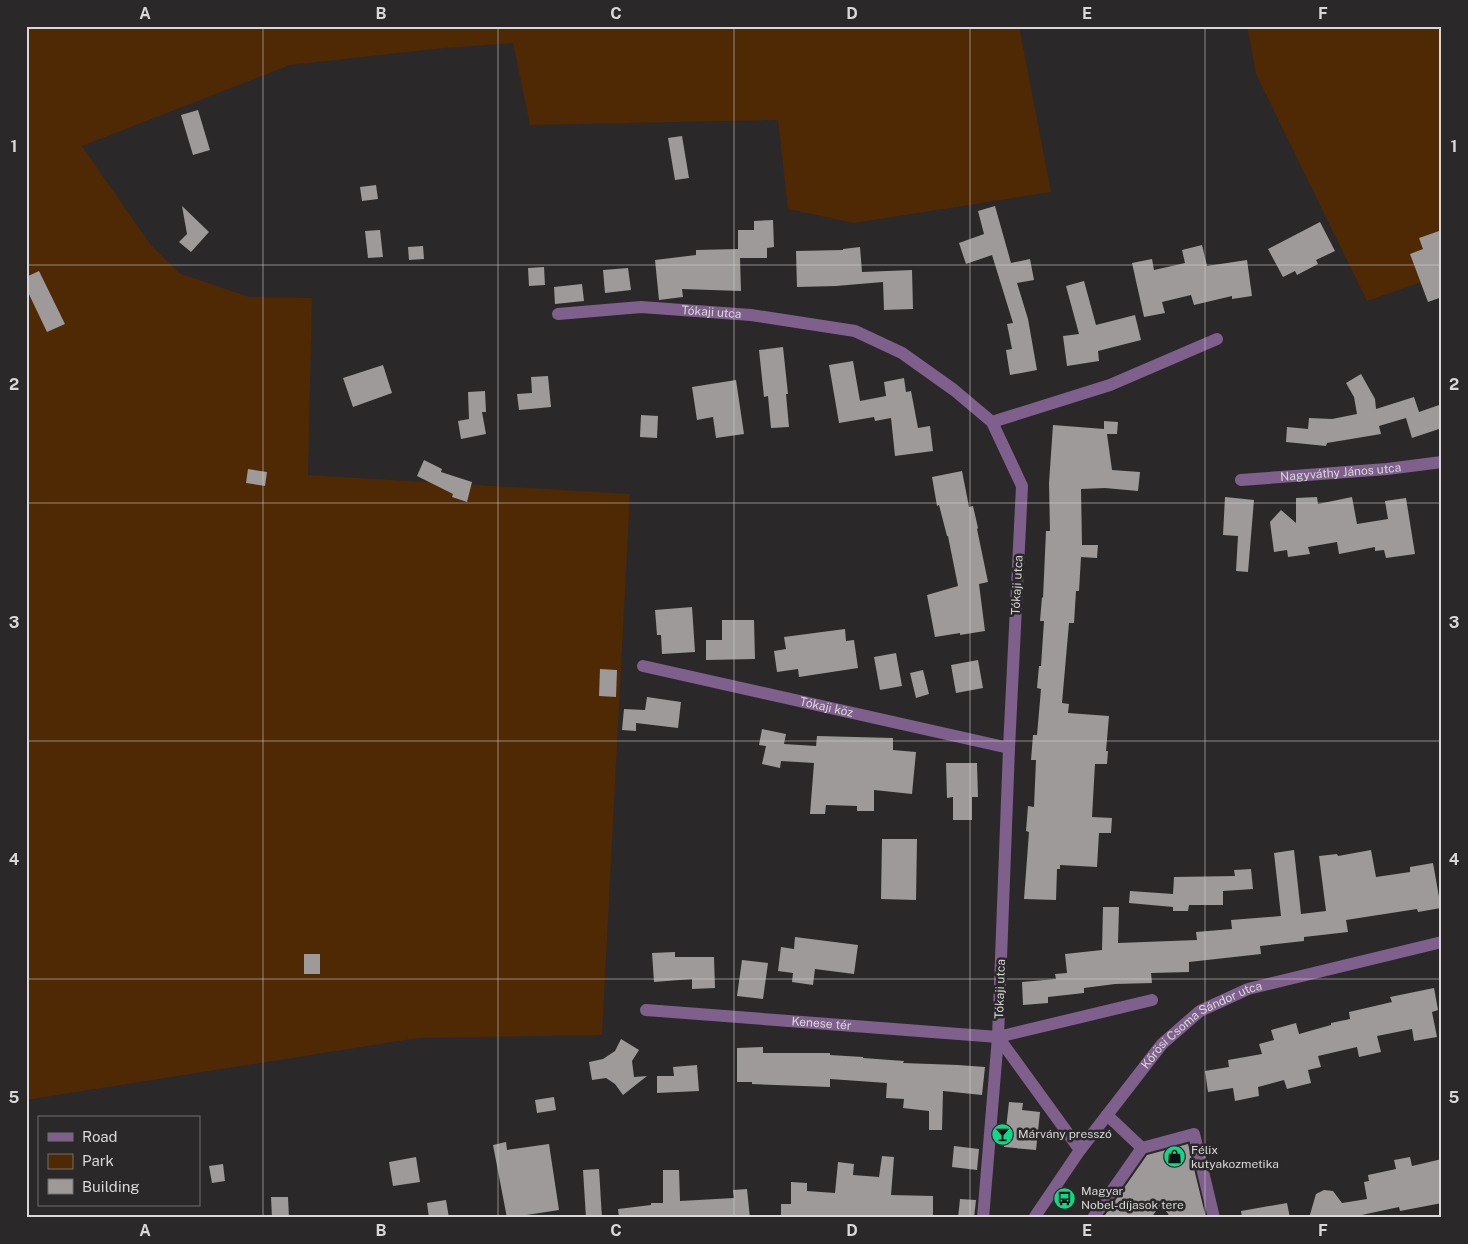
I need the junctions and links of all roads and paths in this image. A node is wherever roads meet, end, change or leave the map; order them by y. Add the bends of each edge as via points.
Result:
1 (558, 314) dead end
2 (1217, 339) dead end
3 (992, 422) junction
4 (1442, 462) edge
5 (1241, 480) dead end
6 (643, 666) dead end
7 (1009, 748) junction
8 (1442, 942) edge
9 (1152, 1000) dead end
10 (646, 1010) dead end
11 (998, 1037) junction
12 (1108, 1115) junction
13 (1142, 1148) junction
14 (1080, 1150) junction
15 (983, 1218) edge
16 (1034, 1218) edge
17 (1093, 1218) edge
18 (1214, 1218) edge

1 - 3 street, Tókaji utca via 641,307 750,315 855,331 902,353
2 - 3 street via 1110,385
3 - 7 street, Tókaji utca via 1022,486
4 - 5 street, Nagyváthy János utca
6 - 7 street, Tókaji köz
7 - 11 street, Tókaji utca
8 - 12 street, Kőrösi Csoma Sándor utca via 1248,989 1200,1011 1162,1044
9 - 11 street
10 - 11 street, Kenese tér
11 - 14 street
11 - 15 street, Tókaji utca
12 - 13 street
12 - 14 street, Kőrösi Csoma Sándor utca
13 - 17 street
13 - 18 street via 1194,1134
14 - 16 street, Kőrösi Csoma Sándor utca

